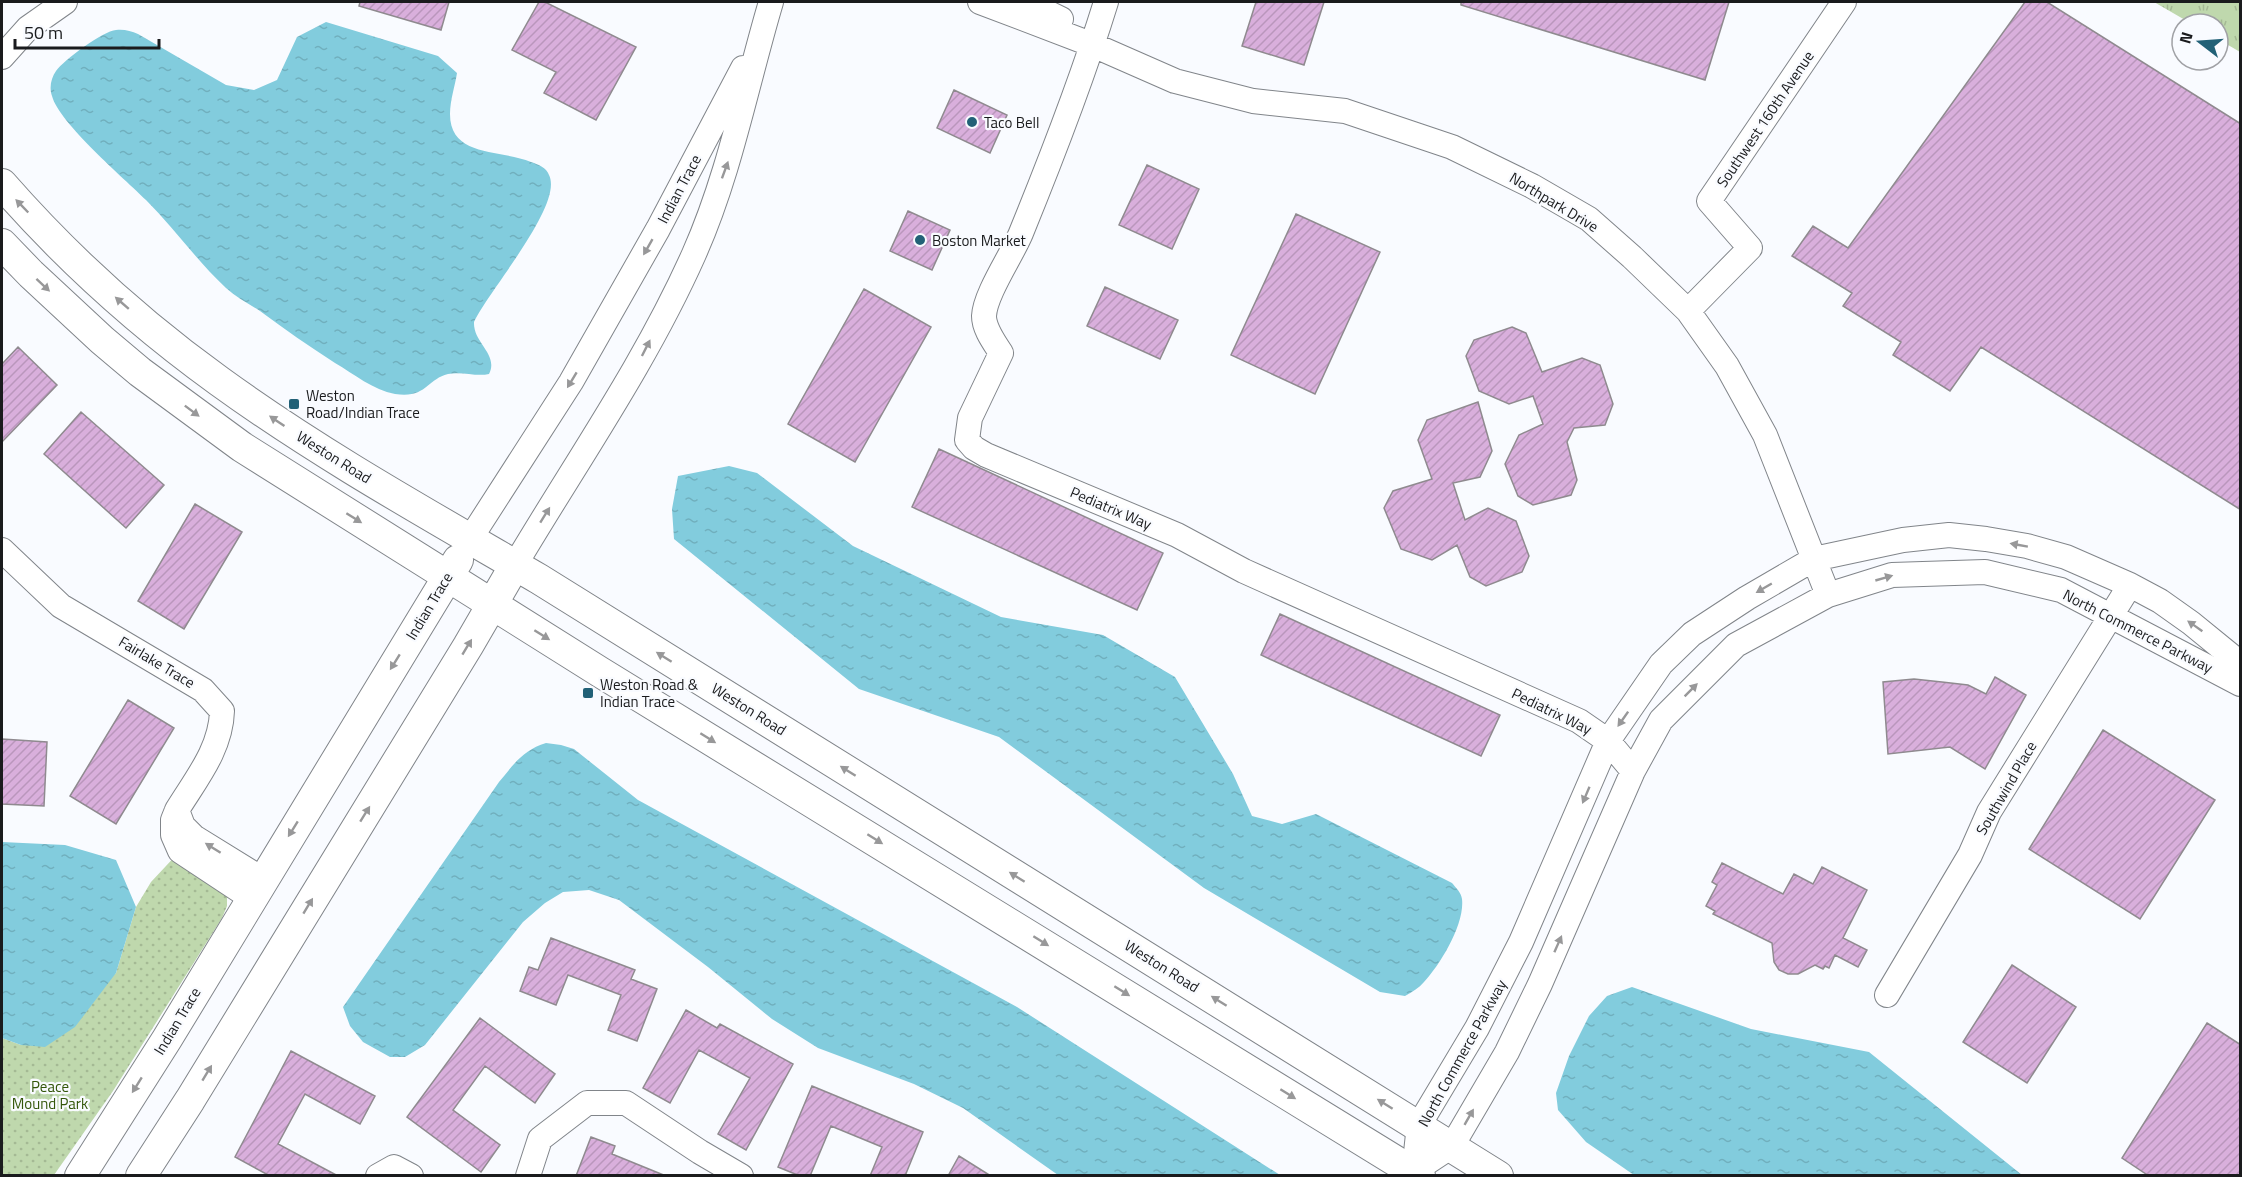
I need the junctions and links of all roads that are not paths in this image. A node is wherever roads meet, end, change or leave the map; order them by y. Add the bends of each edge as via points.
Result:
1 (65, 2) edge
2 (771, 2) edge
3 (980, 2) edge
4 (1026, 2) edge
5 (1106, 2) edge
6 (1844, 2) edge
7 (28, 28) junction
8 (763, 28) junction
9 (2, 34) edge
10 (1093, 45) junction
11 (2, 57) edge
12 (2, 184) edge
13 (2, 244) edge
14 (1688, 311) junction
15 (470, 539) junction
16 (2, 550) edge
17 (1814, 559) junction
18 (515, 565) junction
19 (447, 576) junction
20 (2130, 585) junction
21 (1828, 595) junction
22 (493, 604) junction
23 (2112, 615) junction
24 (2241, 663) edge
25 (2241, 684) edge
26 (1608, 741) junction
27 (1633, 771) junction
28 (257, 889) junction
29 (1887, 995) dead end
30 (1419, 1125) junction
31 (1452, 1146) junction
32 (1417, 1173) edge
33 (80, 1176) edge
34 (141, 1176) edge
35 (378, 1176) edge
36 (411, 1176) edge
37 (528, 1176) edge
38 (741, 1176) edge
39 (1498, 1176) edge

1 - 7 street
2 - 8 street, Indian Trace
3 - 10 street, Northpark Drive
4 - 10 street, Northpark Drive via 1074,26
5 - 10 street
6 - 14 street, Southwest 160th Avenue via 1709,201 1750,248
7 - 9 street
7 - 11 street
8 -> 15 street, Indian Trace via 658,229 571,382
18 -> 8 street, Indian Trace via 633,373 694,253 730,155
10 - 14 street, Northpark Drive via 1175,81 1253,101 1345,111 1452,147 1589,219
10 - 26 street, Pediatrix Way via 1020,235 987,302 984,317 1001,353 970,418 967,440 986,455 1176,535 1244,571 1579,722
15 -> 12 main road, Weston Road via 307,441 188,358 94,278
13 -> 19 main road via 102,340 209,424
14 - 17 street, Northpark Drive via 1727,366 1765,435
15 - 18 main road, Weston Road
15 - 19 main road, Indian Trace
16 - 28 street, Fairlake Trace via 61,606 203,690 222,711 213,752 177,810 183,826 194,837
20 -> 17 street, North Commerce Parkway via 2066,557 2026,546 1949,536 1903,540
17 - 21 street, Northpark Drive
17 -> 26 street, North Commerce Parkway via 1692,634 1660,664
18 - 22 main road, Indian Trace
30 -> 18 main road, Weston Road
19 - 22 main road
19 -> 28 main road, Indian Trace
20 - 23 street, Southwind Place
24 -> 20 street, North Commerce Parkway via 2160,601
21 -> 23 street, North Commerce Parkway via 1892,575 1985,572 2061,590
27 -> 21 street, North Commerce Parkway via 1661,720 1736,645
22 -> 32 main road
34 -> 22 main road, Indian Trace
23 - 25 street, North Commerce Parkway
23 - 29 street, Southwind Place via 1989,812 1970,855
26 - 27 street, Pediatrix Way
26 -> 30 street, North Commerce Parkway via 1521,942 1477,1028
31 -> 27 street, North Commerce Parkway via 1507,1052 1540,984
28 -> 33 main road, Indian Trace
30 - 31 main road, Weston Road
30 - 32 street, North Commerce Parkway
31 - 32 street, North Commerce Parkway
31 - 39 main road, Weston Road
35 - 36 street via 394,1167
37 - 38 street via 540,1139 587,1103 626,1103

